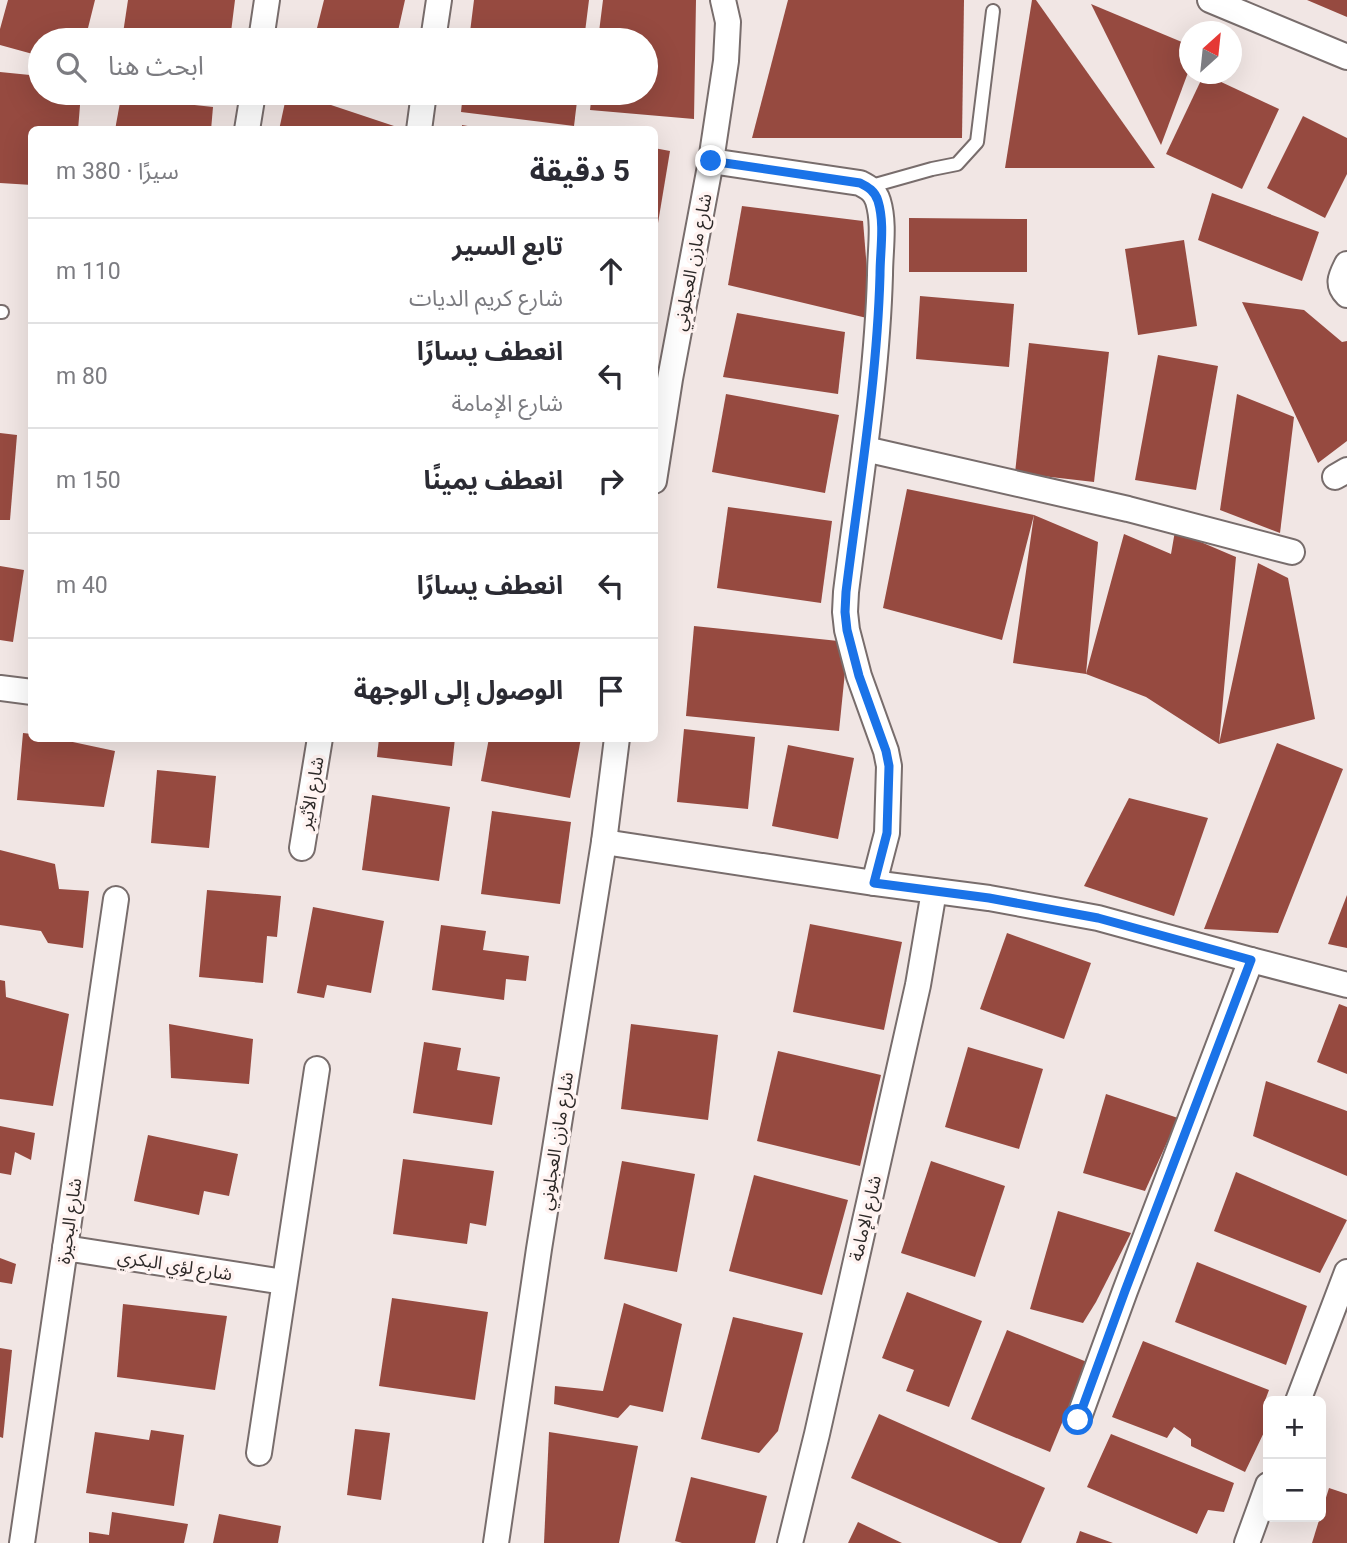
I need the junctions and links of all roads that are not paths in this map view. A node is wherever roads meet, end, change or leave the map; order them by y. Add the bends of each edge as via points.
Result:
1 (267, 0) edge
2 (439, 0) edge
3 (723, 0) edge
4 (1210, 0) edge
5 (993, 11) dead end
6 (263, 28) edge
7 (435, 28) edge
8 (1347, 57) edge
9 (251, 105) edge
10 (423, 105) edge
11 (248, 126) edge
12 (420, 126) edge
13 (711, 161) junction
14 (867, 187) junction
15 (1347, 264) edge
16 (1347, 295) edge
17 (865, 449) junction
18 (658, 456) edge
19 (1292, 552) dead end
20 (0, 688) edge
21 (28, 692) edge
22 (319, 742) edge
23 (616, 742) edge
24 (604, 842) junction
25 (302, 848) dead end
26 (874, 883) junction
27 (933, 891) junction
28 (116, 899) dead end
29 (1251, 960) junction
30 (1347, 985) edge
31 (317, 1069) dead end
32 (65, 1248) junction
33 (1347, 1272) edge
34 (284, 1282) junction
35 (1300, 1396) edge
36 (1078, 1420) dead end
37 (259, 1453) dead end
38 (1263, 1499) edge
39 (22, 1543) edge
40 (496, 1543) edge
41 (790, 1543) edge
42 (1247, 1543) edge

1 - 6 street
2 - 7 street
3 - 13 street, شارع مازن العجلوني via 728,22 726,61
4 - 8 street
5 - 14 lane via 976,142 957,164
9 - 11 street
10 - 12 street
13 - 14 street
13 - 18 street, شارع مازن العجلوني
14 - 17 street via 877,198 881,222 879,305
15 - 16 street via 1339,281
17 - 19 street
17 - 26 street via 845,612 859,676 889,766 887,833
20 - 21 street
22 - 25 street, شارع الأثير
23 - 24 street, شارع مازن العجلوني
24 - 26 street
24 - 40 street, شارع مازن العجلوني
26 - 27 street
27 - 29 street via 1098,918
27 - 41 street, شارع الإمامة via 918,985
28 - 32 street, شارع البحيرة
29 - 30 street
29 - 36 street
31 - 34 street
32 - 34 street, شارع لؤي البكري
32 - 39 street, شارع البحيرة
33 - 35 street
34 - 37 street
38 - 42 street

